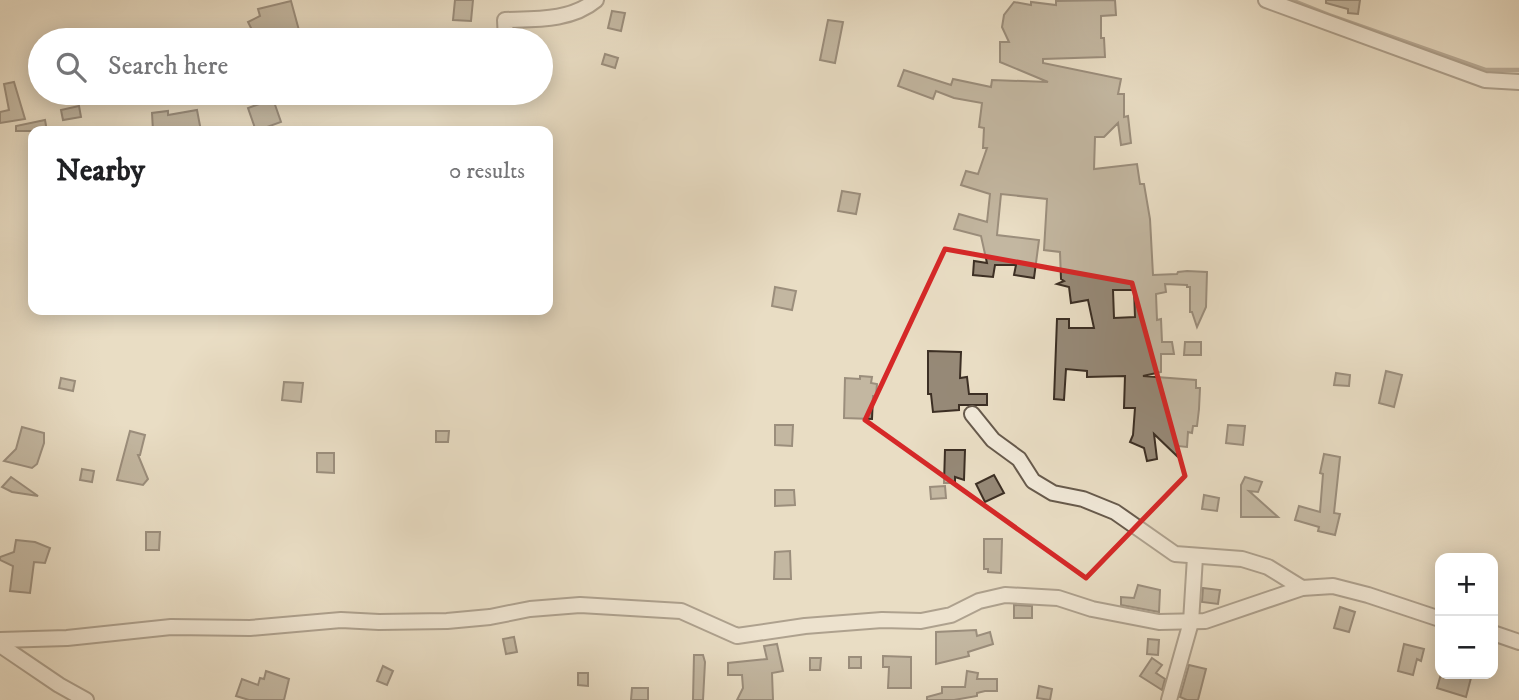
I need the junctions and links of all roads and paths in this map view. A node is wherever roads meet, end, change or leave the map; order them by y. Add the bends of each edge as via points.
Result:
1 (1266, 0) edge
2 (594, 1) edge
3 (505, 28) edge
4 (1519, 82) edge
5 (972, 414) dead end
6 (1195, 557) junction
7 (1302, 588) junction
8 (1435, 617) edge
9 (1191, 622) junction
10 (1498, 635) edge
11 (0, 640) edge
12 (1519, 642) edge
13 (0, 645) edge
14 (86, 700) edge
15 (1169, 700) edge

1 - 4 street via 1485,80
2 - 3 street via 554,18 505,20
5 - 6 street via 993,440 1019,459 1033,481 1053,493 1100,504 1175,554
6 - 7 street via 1242,559 1268,567
6 - 9 street
7 - 8 street via 1333,586
7 - 9 street
9 - 11 street via 1159,622 1058,597 1005,595 922,621 805,626 737,636 681,611 580,605 447,621 171,627
9 - 15 street
10 - 12 street
13 - 14 street

